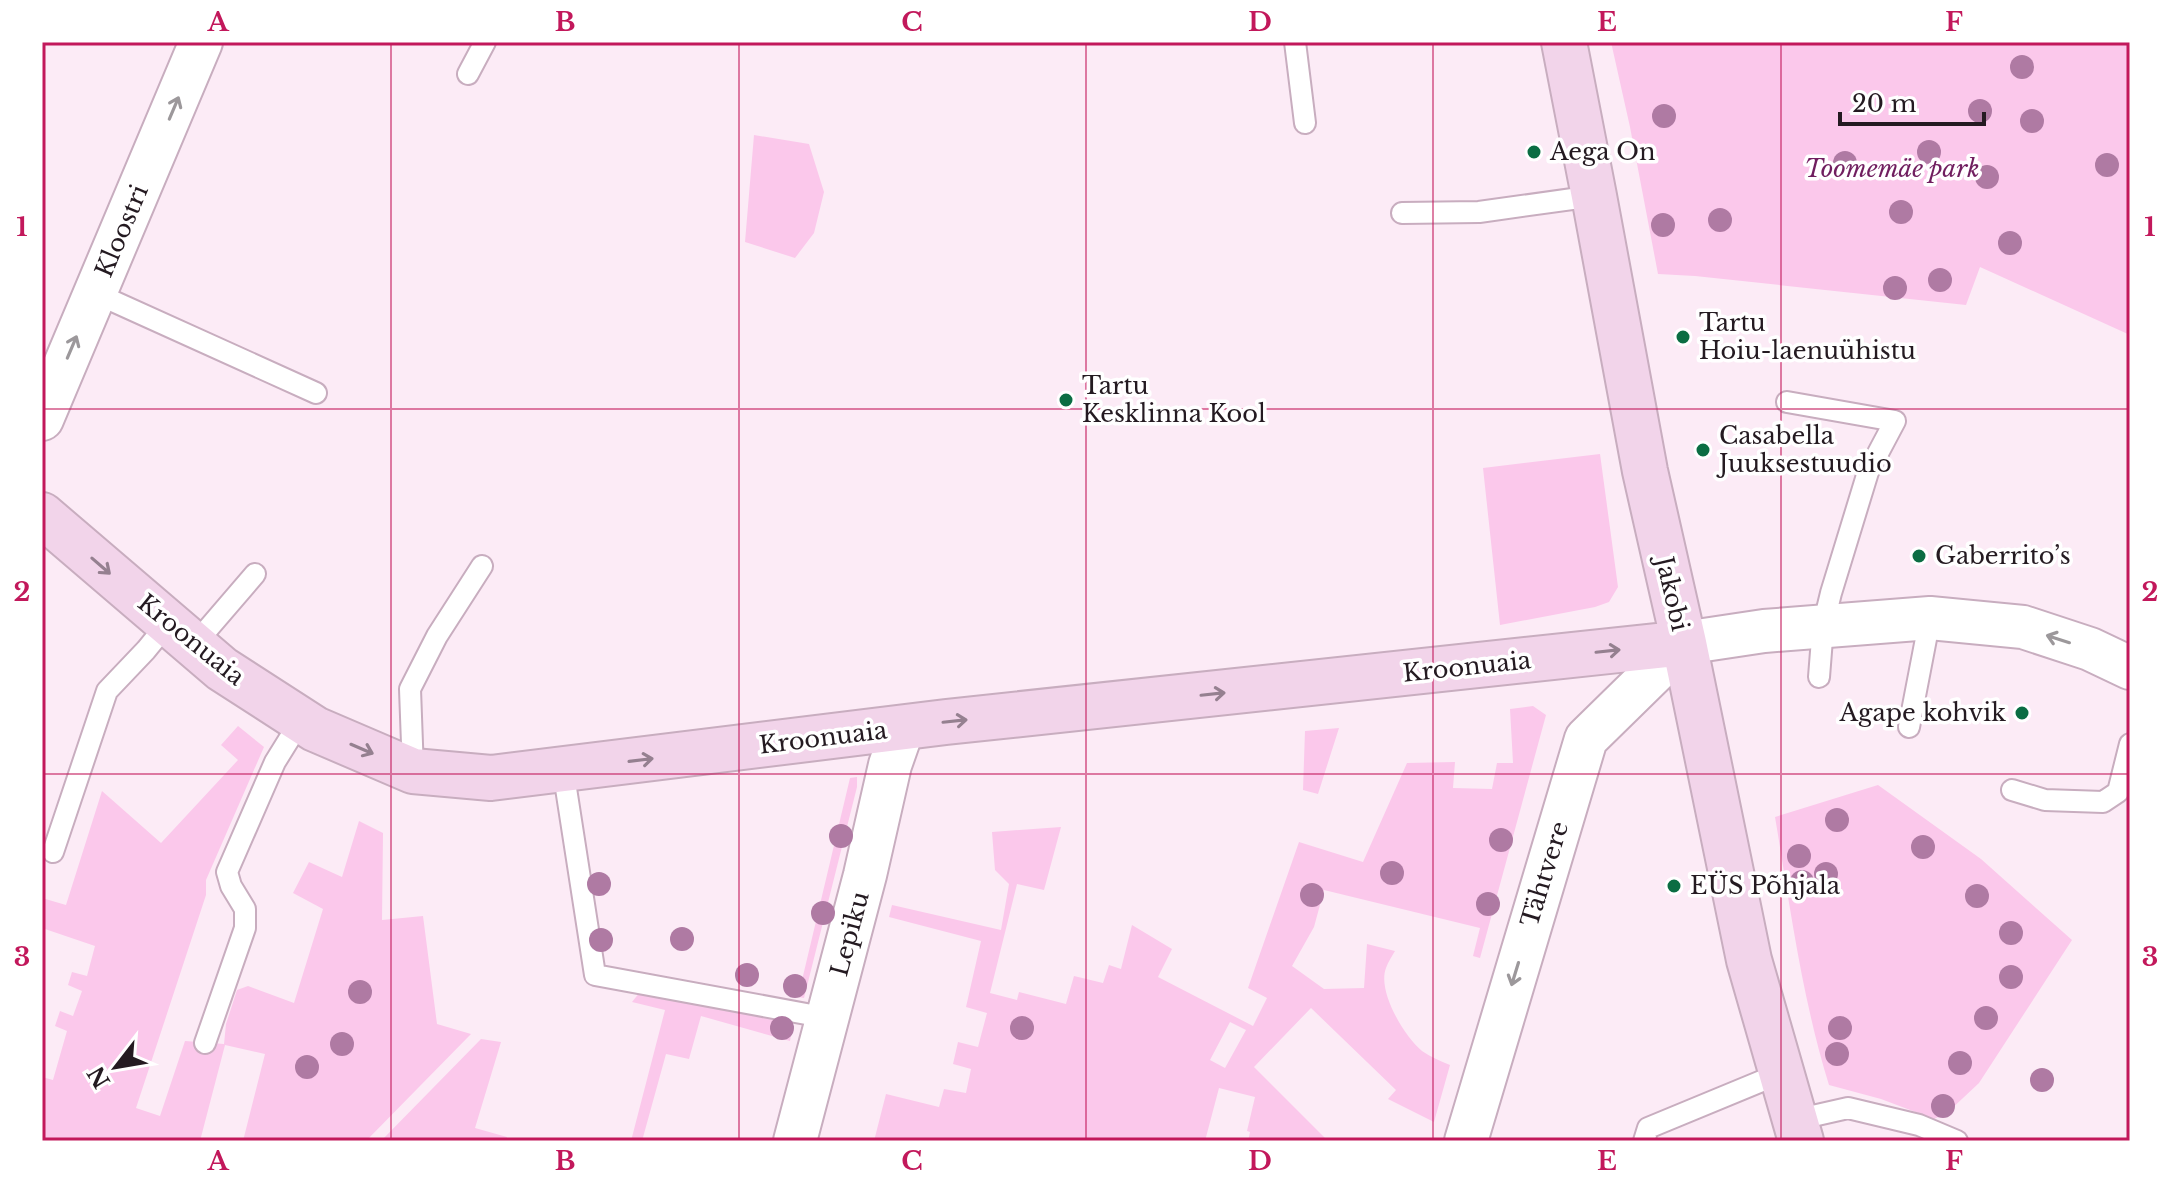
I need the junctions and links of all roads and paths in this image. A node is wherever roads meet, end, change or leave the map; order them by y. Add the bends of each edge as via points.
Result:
1 (201, 42) edge
2 (485, 42) edge
3 (1295, 42) edge
4 (1564, 42) edge
5 (468, 74) dead end
6 (1305, 123) dead end
7 (1594, 196) junction
8 (1402, 213) dead end
9 (95, 293) junction
10 (316, 393) dead end
11 (1787, 402) dead end
12 (42, 419) edge
13 (42, 515) edge
14 (482, 566) dead end
15 (255, 574) dead end
16 (1930, 618) junction
17 (1823, 626) junction
18 (181, 634) junction
19 (1684, 643) junction
20 (2130, 668) edge
21 (1819, 677) dead end
22 (301, 720) junction
23 (1909, 727) dead end
24 (903, 728) junction
25 (2130, 744) edge
26 (563, 769) junction
27 (413, 771) junction
28 (2012, 790) dead end
29 (53, 852) dead end
30 (828, 1018) junction
31 (205, 1043) dead end
32 (1781, 1073) junction
33 (1798, 1131) edge
34 (795, 1141) edge
35 (1466, 1141) edge
36 (1644, 1141) edge
37 (1957, 1141) edge

9 -> 1 street, Kloostri
2 - 5 lane
3 - 6 lane
4 - 7 main road, Jakobi
7 - 8 lane via 1479,212
7 - 19 main road, Jakobi via 1645,471
9 - 10 lane
12 -> 9 street, Kloostri
11 - 17 lane via 1895,421 1868,472
13 -> 18 main road, Kroonuaia
14 - 27 lane via 410,689
15 - 18 lane
16 - 17 street
20 -> 16 street via 2023,627
16 - 23 lane
17 - 19 street
17 - 21 lane
18 - 22 main road, Kroonuaia via 222,669
18 - 29 lane via 146,650 107,691
24 -> 19 main road, Kroonuaia
19 - 32 main road, Jakobi via 1749,960
19 -> 35 street, Tähtvere via 1586,739
22 -> 27 main road, Kroonuaia
22 - 31 lane via 275,762 227,872 245,909 245,928
26 -> 24 main road, Kroonuaia
24 - 30 street, Lepiku
25 - 28 lane via 2118,792 2103,802 2045,800
26 - 27 main road, Kroonuaia via 491,778
26 - 30 lane via 595,975
30 - 34 street, Lepiku
32 - 33 main road, Jakobi
32 - 36 lane via 1648,1128
33 - 37 lane via 1848,1108 1919,1125

